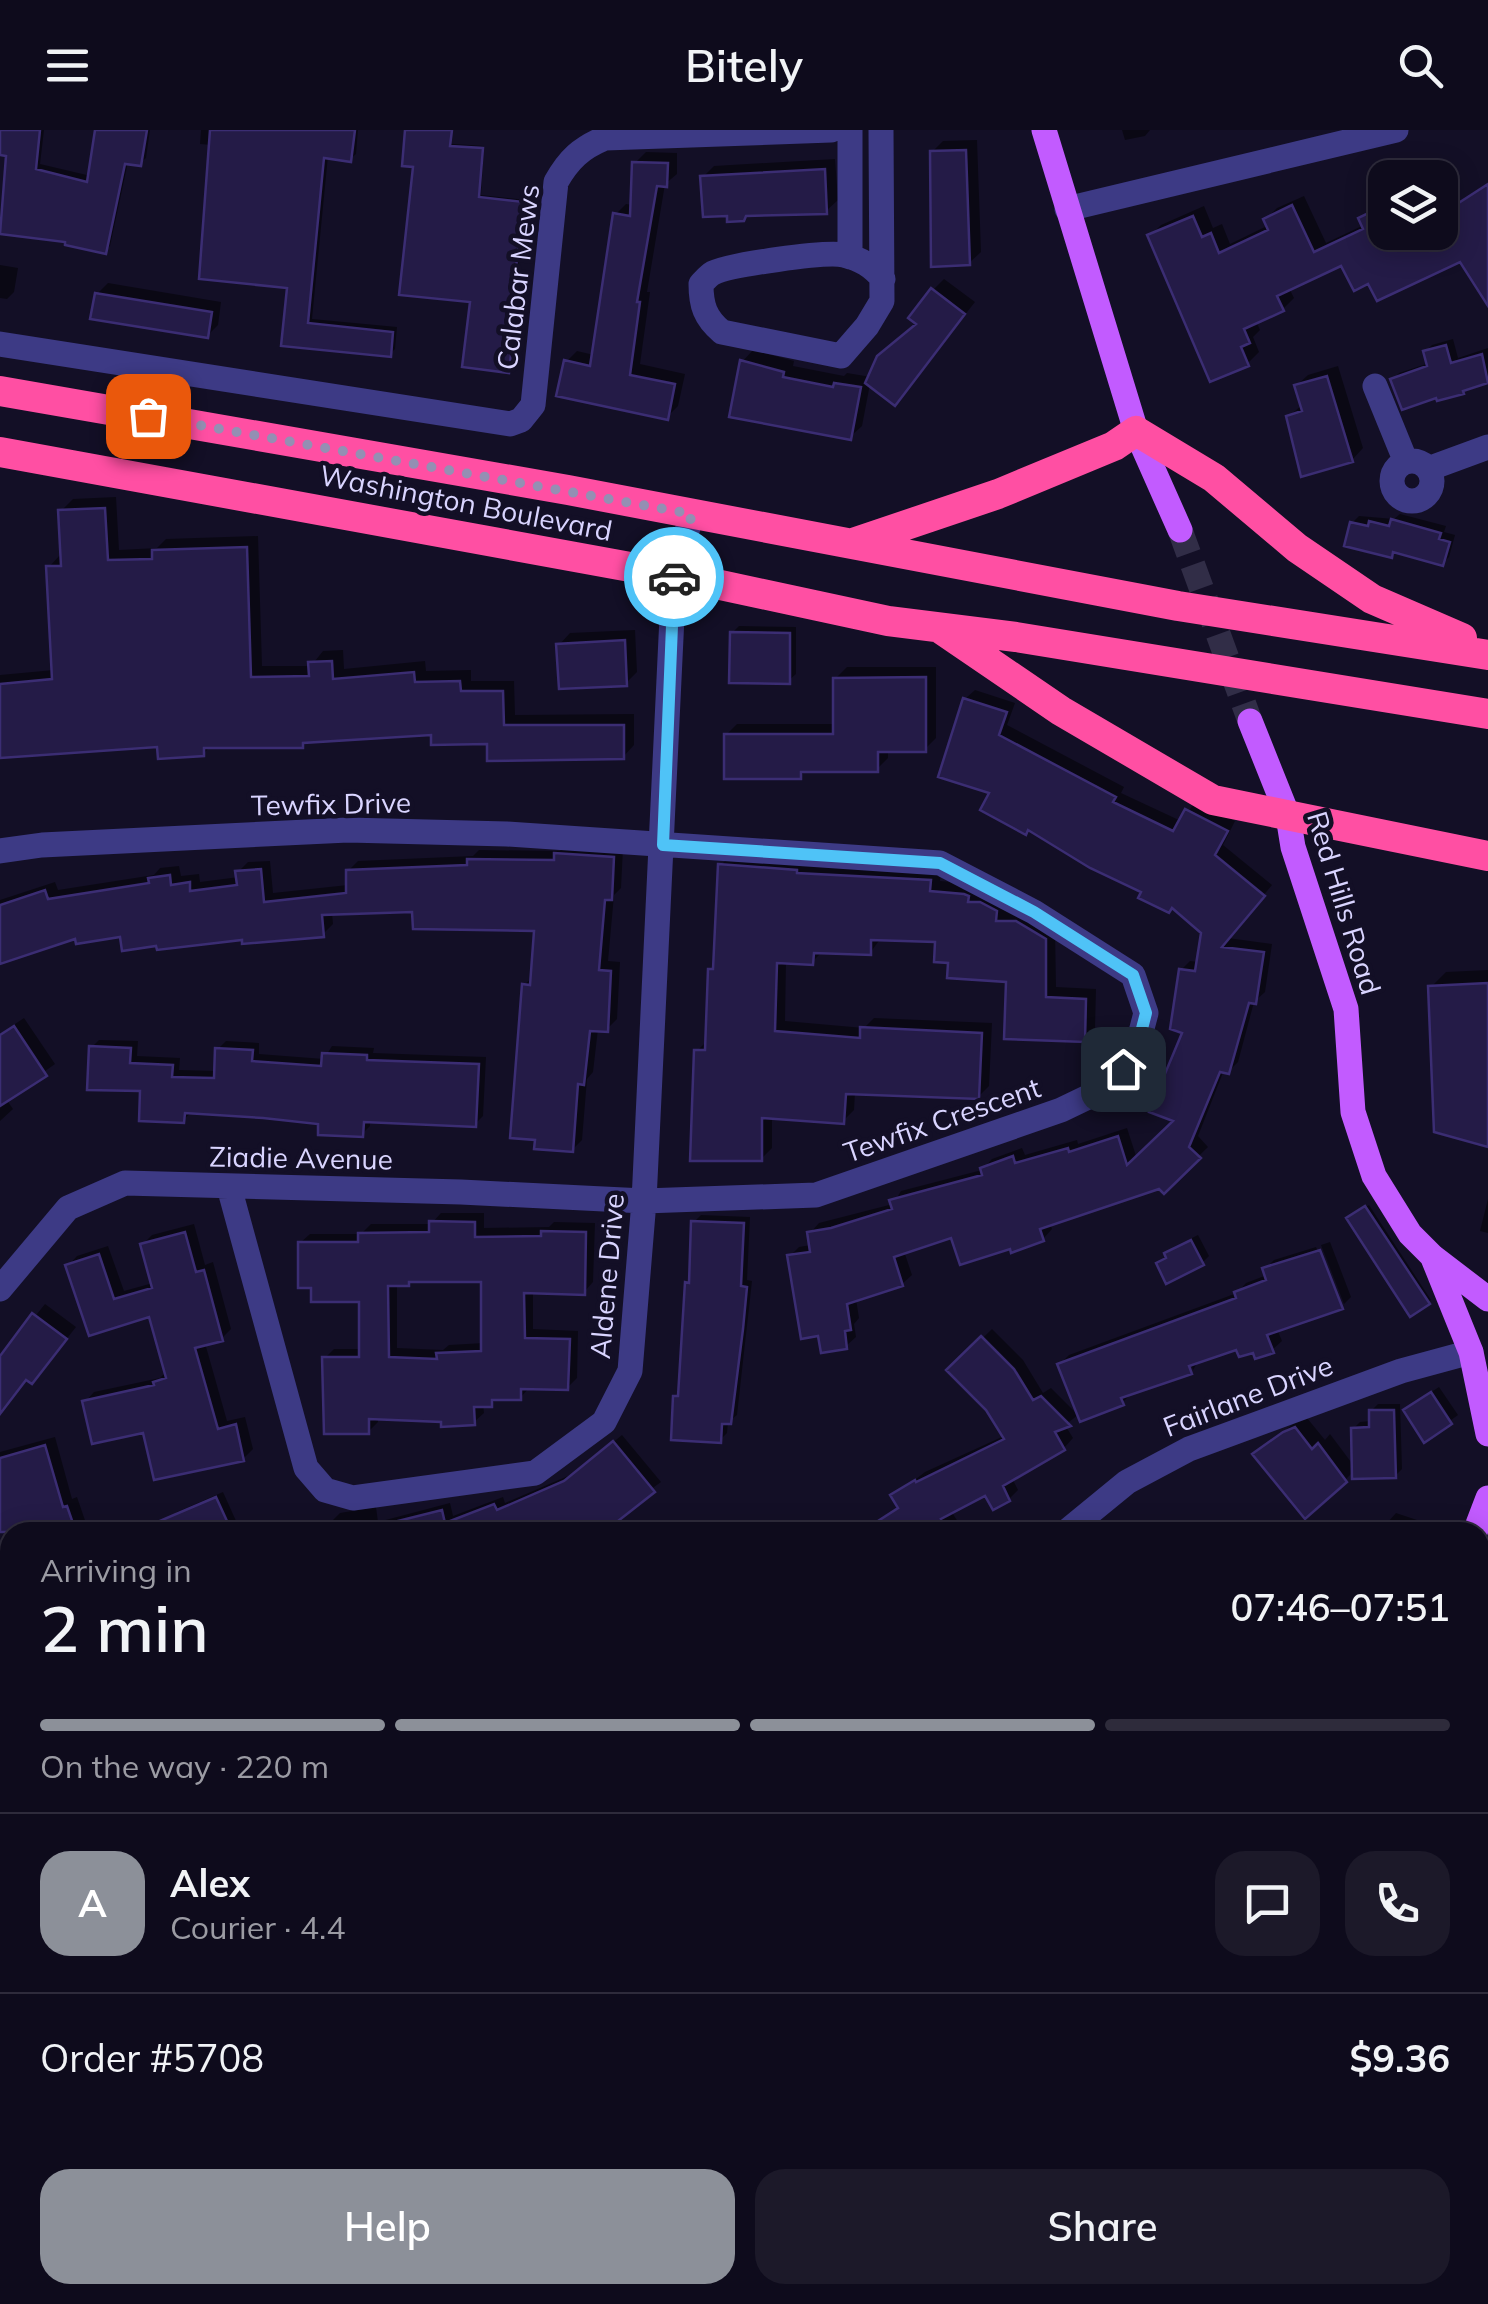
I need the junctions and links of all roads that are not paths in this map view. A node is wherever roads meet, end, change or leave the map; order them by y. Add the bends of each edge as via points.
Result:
1 (832, 130) edge
2 (850, 130) edge
3 (881, 130) edge
4 (1044, 130) edge
5 (1396, 130) edge
6 (1067, 209) junction
7 (850, 256) junction
8 (882, 279) junction
9 (0, 344) edge
10 (1375, 386) dead end
11 (0, 392) edge
12 (1136, 431) junction
13 (1488, 447) edge
14 (0, 452) edge
15 (692, 514) junction
16 (1180, 530) tunnel mouth
17 (850, 544) junction
18 (674, 575) junction
19 (937, 626) junction
20 (1488, 651) edge
21 (1488, 714) edge
22 (1250, 721) tunnel mouth
23 (1288, 816) junction
24 (663, 845) junction
25 (0, 852) edge
26 (1488, 856) edge
27 (229, 1186) junction
28 (644, 1201) junction
29 (1433, 1257) junction
30 (0, 1289) edge
31 (1488, 1299) edge
32 (1488, 1326) edge
33 (1479, 1360) edge
34 (1488, 1434) edge
35 (1488, 1498) edge
36 (1078, 1522) edge
37 (1479, 1522) edge

1 - 9 street, Calabar Mews via 605,138 567,162 556,182 533,405 522,420 500,424
2 - 7 street
3 - 8 street
4 - 6 main road
5 - 6 street
6 - 12 main road
7 - 8 street
7 - 8 street via 806,256 714,273 701,284 701,302 722,332 841,356 882,301
10 - 13 street via 1417,466
11 - 15 highway, Washington Boulevard
12 - 16 main road
12 - 17 highway via 998,494
12 - 20 highway via 1214,478 1296,548 1372,599
14 - 18 highway, Washington Boulevard
15 - 17 highway, Washington Boulevard
15 - 18 street, Aldene Drive
17 - 20 highway, Washington Boulevard via 1264,621
18 - 19 highway, Washington Boulevard
18 - 24 street, Aldene Drive
19 - 21 highway, Washington Boulevard
19 - 23 highway via 1061,711 1213,800
22 - 23 main road, Red Hills Road
23 - 26 highway
23 - 29 main road, Red Hills Road via 1346,1009 1353,1112 1374,1176 1410,1234
24 - 25 street, Tewfix Drive via 348,830
24 - 28 street, Aldene Drive
24 - 28 street, Tewfix Crescent via 940,863 1133,975 1146,1013 1136,1052 1110,1086 1061,1110 816,1195
27 - 28 street, Ziadie Avenue
27 - 28 street, Aldene Drive via 306,1468 325,1490 352,1498 535,1473 604,1422 630,1371
27 - 30 street, Ziadie Avenue via 125,1182 68,1208
29 - 31 main road, Red Hills Road
29 - 33 main road
32 - 33 main road
33 - 34 main road
33 - 36 street, Fairlane Drive via 1401,1371 1173,1456
35 - 37 main road

